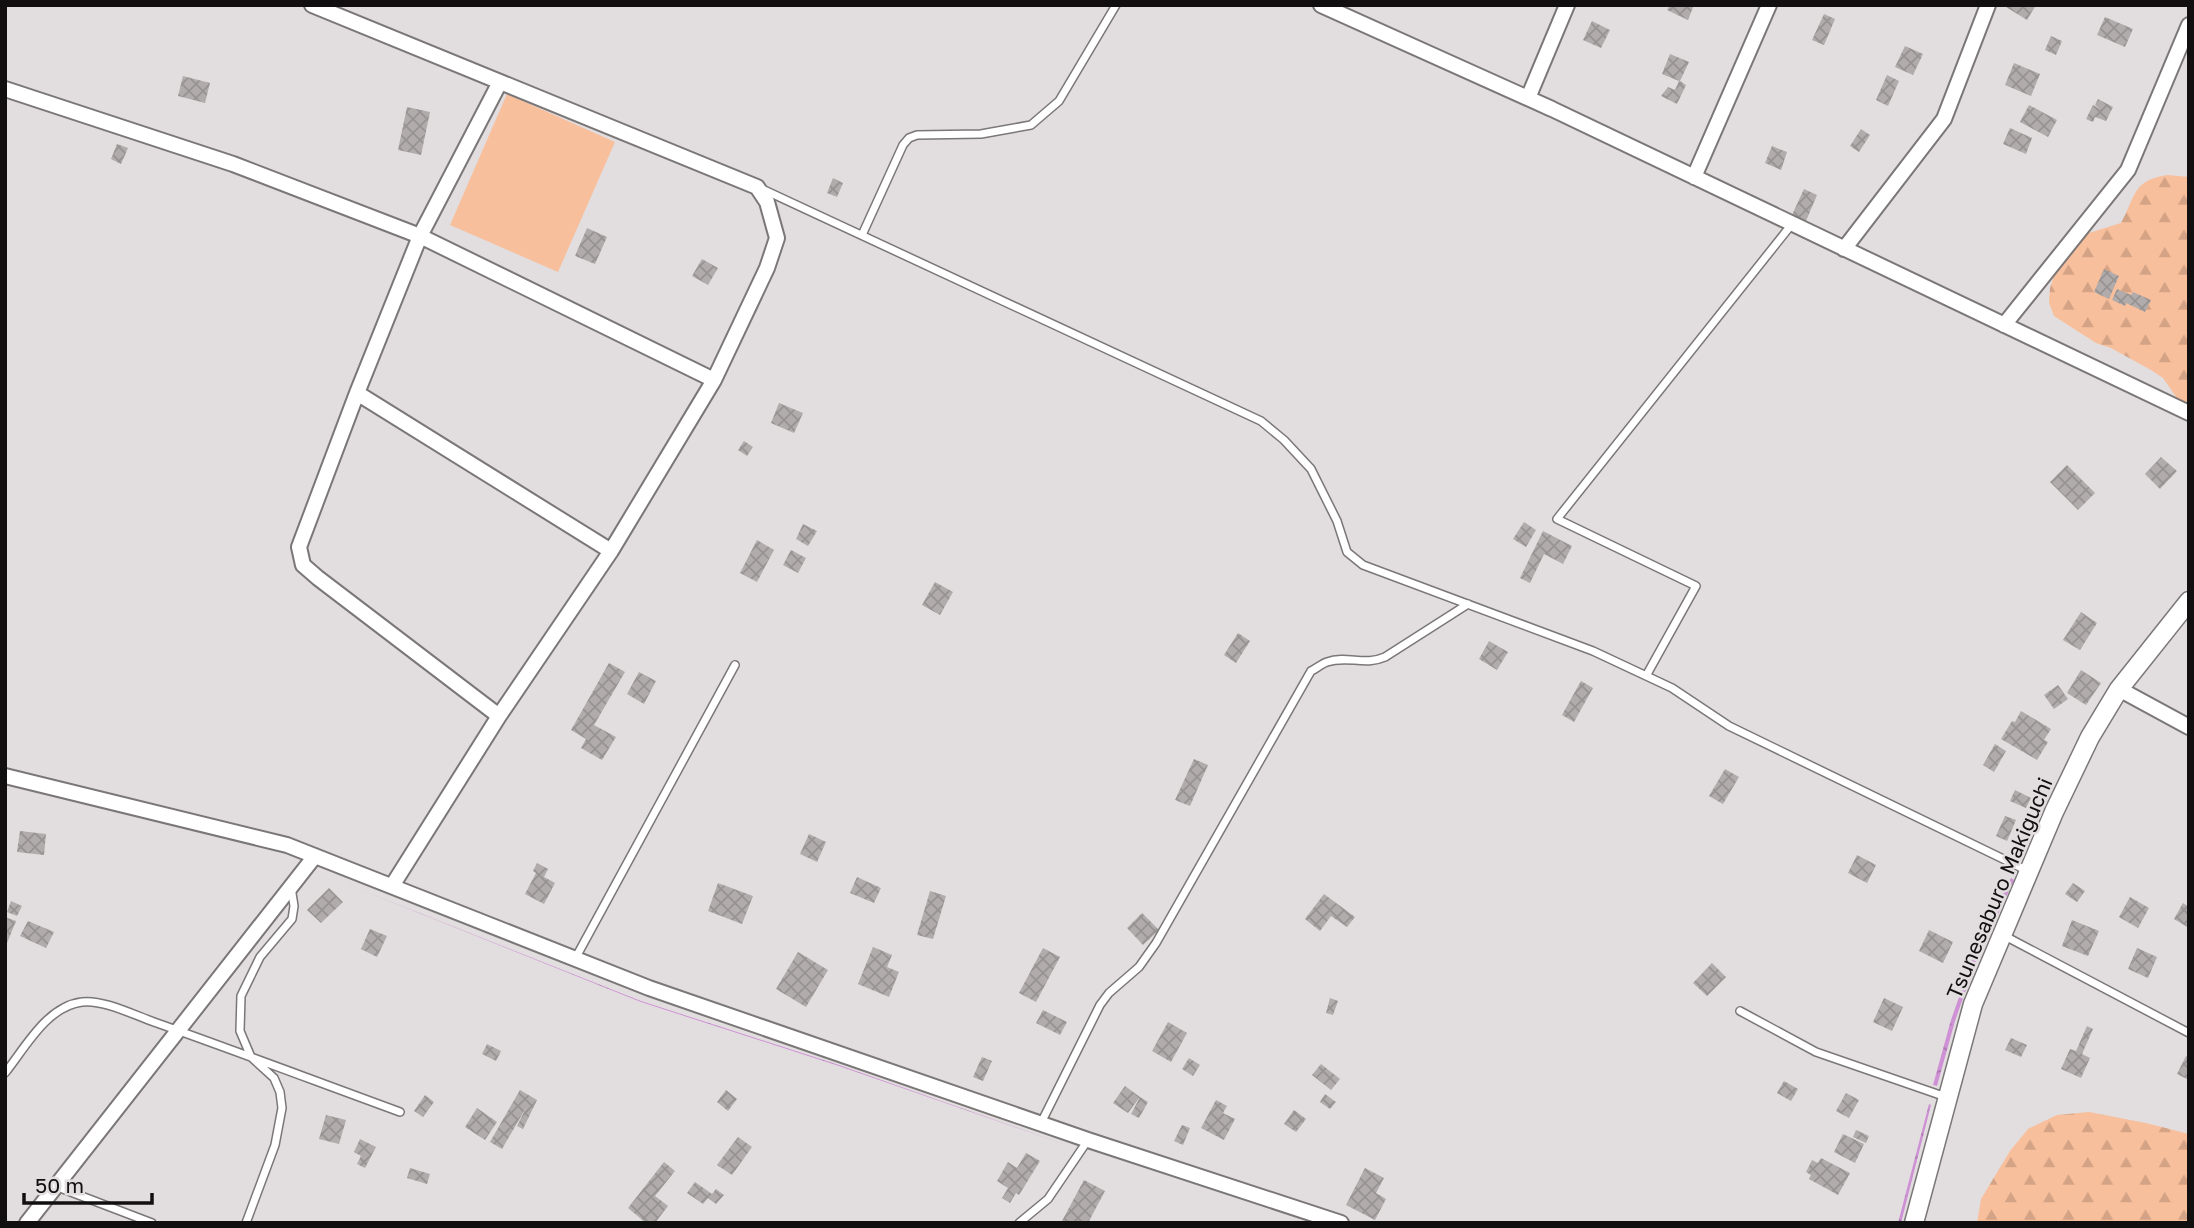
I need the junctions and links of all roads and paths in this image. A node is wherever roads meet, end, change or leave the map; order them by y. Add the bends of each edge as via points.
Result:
1 (312, 5) edge
2 (1116, 5) edge
3 (1321, 5) edge
4 (1567, 5) edge
5 (1769, 5) edge
6 (1988, 5) edge
7 (1349, 11) edge
8 (2189, 25) edge
9 (500, 82) junction
10 (5, 89) edge
11 (1528, 98) junction
12 (1694, 177) junction
13 (757, 187) junction
14 (1793, 224) junction
15 (862, 235) junction
16 (420, 236) junction
17 (1844, 249) junction
18 (2004, 325) junction
19 (714, 380) junction
20 (357, 393) junction
21 (2189, 413) edge
22 (611, 551) junction
23 (2189, 601) edge
24 (1468, 604) junction
25 (735, 665) dead end
26 (1646, 676) junction
27 (2119, 689) junction
28 (499, 716) junction
29 (2189, 727) edge
30 (5, 776) edge
31 (315, 856) junction
32 (2028, 872) junction
33 (291, 886) junction
34 (392, 886) junction
35 (2002, 935) junction
36 (575, 959) junction
37 (1740, 1011) dead end
38 (176, 1030) junction
39 (2189, 1033) edge
40 (251, 1057) junction
41 (5, 1073) edge
42 (1947, 1097) junction
43 (400, 1112) dead end
44 (1041, 1124) junction
45 (1088, 1140) junction
46 (55, 1186) junction
47 (27, 1223) edge
48 (152, 1223) edge
49 (246, 1223) edge
50 (1019, 1223) edge
51 (1341, 1223) edge
52 (1914, 1223) edge

1 - 9 street
2 - 15 lane via 1059,101 1031,125 981,134 909,138
3 - 7 street
4 - 11 street
5 - 12 street
6 - 17 street via 1944,119
7 - 11 street
8 - 18 street via 2128,170
9 - 13 street
9 - 16 street
10 - 16 street via 233,164
11 - 12 street
12 - 14 street
13 - 15 lane
13 - 19 street via 767,202 777,238
14 - 17 street
14 - 26 lane via 1557,519 1696,586
15 - 24 lane via 1261,421 1311,469 1347,552 1363,565
16 - 19 street
16 - 20 street
17 - 18 street
18 - 21 street
19 - 22 street
20 - 22 street
20 - 28 street via 299,547 303,565
22 - 28 street
23 - 27 street, Tsunesaburo Makiguchi
24 - 26 lane
24 - 44 lane via 1372,663 1350,659 1326,662 1311,671 1156,943 1100,1005
25 - 36 lane
26 - 32 lane via 1692,699 1729,726
27 - 29 street
27 - 32 street, Tsunesaburo Makiguchi via 2071,773
28 - 34 street
30 - 31 street via 287,845
31 - 33 street
31 - 34 street
32 - 35 street, Tsunesaburo Makiguchi
33 - 38 street
33 - 40 lane via 292,919 260,957 242,996 240,1031
34 - 36 street
35 - 39 lane
35 - 42 street, Tsunesaburo Makiguchi via 1973,1004
36 - 44 street
37 - 42 lane via 1816,1052
38 - 40 lane
38 - 41 lane via 83,1001 50,1018
38 - 46 street
40 - 43 lane
40 - 49 lane via 274,1077 282,1108 275,1144
42 - 52 street, Tsunesaburo Makiguchi
44 - 45 street
45 - 50 lane via 1048,1199
45 - 51 street
46 - 47 street
46 - 48 lane

